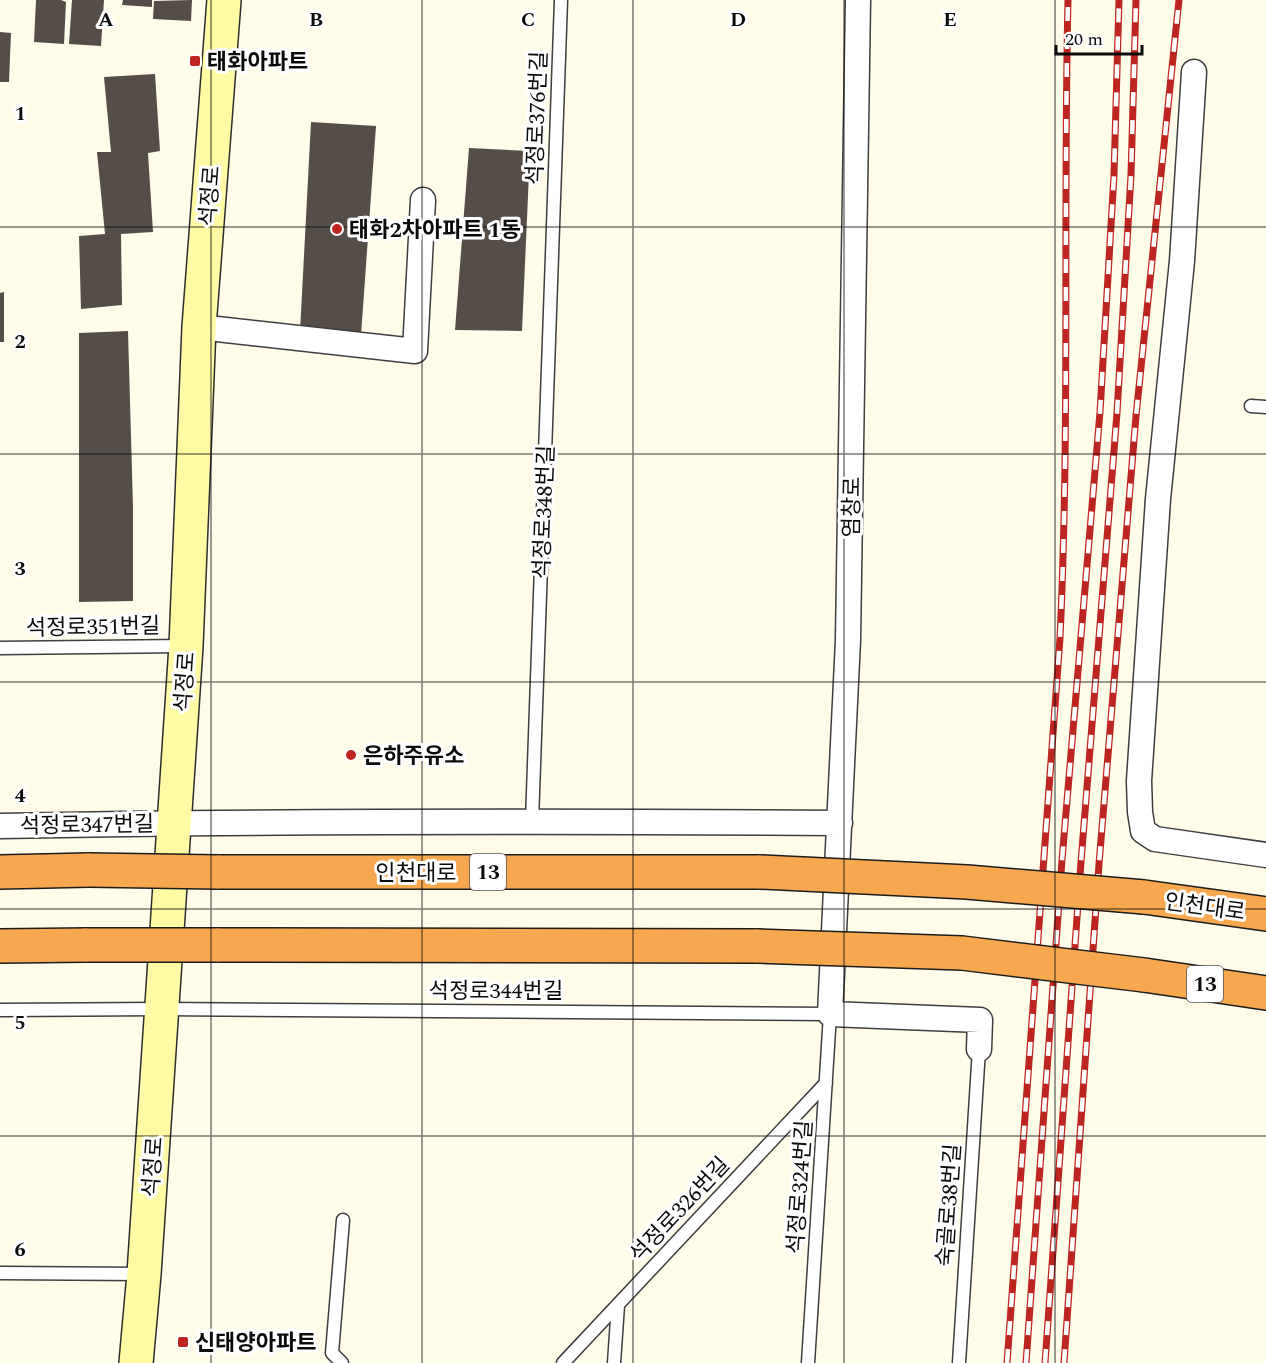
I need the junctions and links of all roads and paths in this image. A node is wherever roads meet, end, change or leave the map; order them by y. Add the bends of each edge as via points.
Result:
1 (224, 0) edge
2 (561, 0) edge
3 (858, 0) edge
4 (1194, 72) dead end
5 (423, 200) dead end
6 (554, 202) joint
7 (200, 327) junction
8 (1251, 406) dead end
9 (1266, 407) edge
10 (186, 646) junction
11 (0, 648) edge
12 (531, 821) junction
13 (174, 823) junction
14 (840, 823) junction
15 (0, 826) edge
16 (1266, 855) edge
17 (0, 872) edge
18 (1266, 914) edge
19 (0, 945) edge
20 (1266, 993) edge
21 (162, 1009) junction
22 (0, 1010) edge
23 (830, 1014) junction
24 (979, 1049) joint
25 (826, 1083) junction
26 (342, 1220) dead end
27 (0, 1273) edge
28 (144, 1274) junction
29 (618, 1305) junction
30 (136, 1363) edge
31 (342, 1363) edge
32 (563, 1363) edge
33 (614, 1363) edge
34 (808, 1363) edge
35 (959, 1363) edge

1 - 7 main road, 석정로
2 - 6 lane, 석정로376번길
3 - 14 street, 염창로 via 849,640
4 - 16 street via 1182,261 1157,511 1140,812 1143,831 1155,839
5 - 7 street via 415,351
6 - 12 lane, 석정로348번길
7 - 10 main road, 석정로
8 - 9 lane
10 - 11 lane, 석정로351번길
10 - 13 main road, 석정로
12 - 13 street
12 - 14 street
13 - 15 street, 석정로347번길
13 - 21 main road, 석정로
14 - 23 street, 염창로
17 - 18 highway, 인천대로 / 13, bridge via 760,873 967,882 1144,897
19 - 20 highway, 13, bridge via 758,946 962,952
21 - 22 lane, 석정로344번길
21 - 23 lane, 석정로344번길
21 - 28 main road, 석정로
23 - 24 street via 980,1020
23 - 25 lane, 석정로324번길
24 - 35 lane, 숙골로38번길
25 - 29 lane, 석정로326번길
25 - 34 lane, 석정로324번길
26 - 31 lane via 333,1353
27 - 28 lane
28 - 30 main road, 석정로
29 - 32 lane, 석정로326번길
29 - 33 lane

